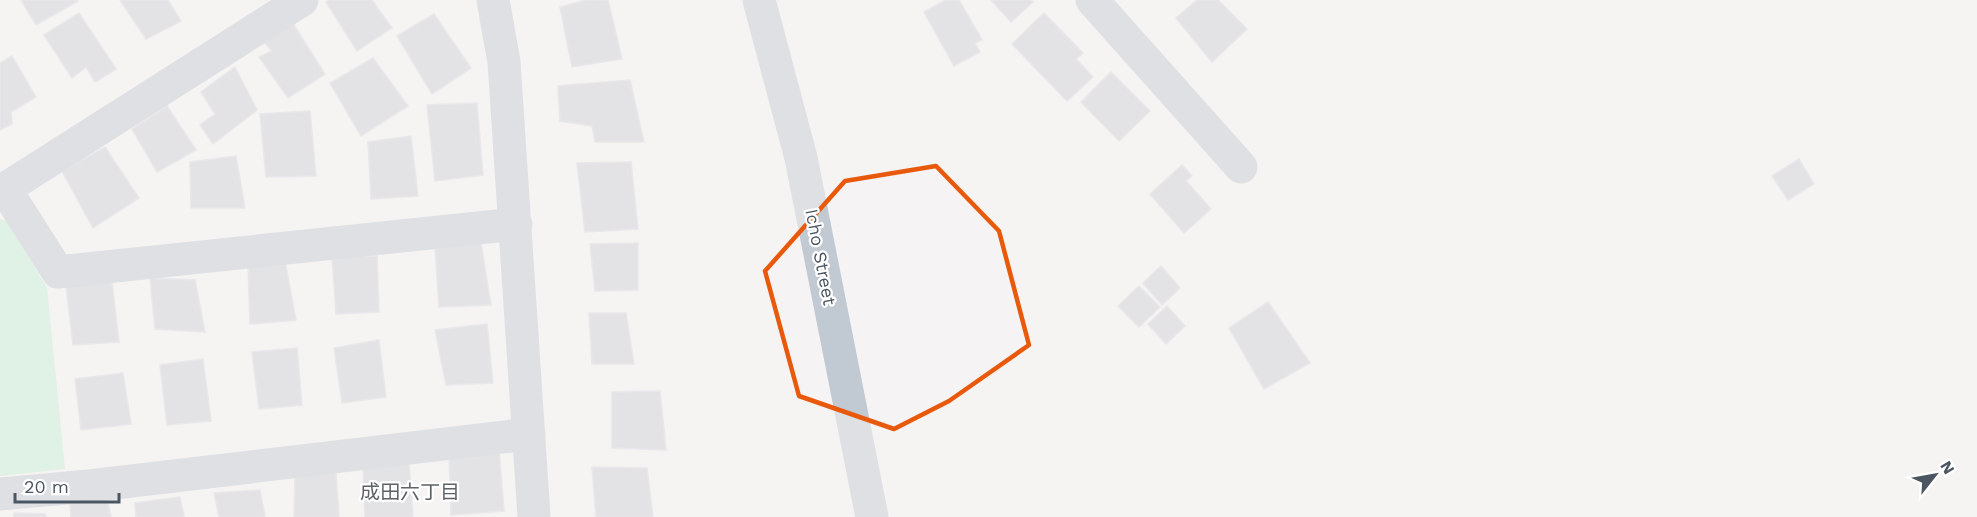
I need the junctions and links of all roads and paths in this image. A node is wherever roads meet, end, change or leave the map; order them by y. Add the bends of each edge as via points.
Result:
1 (302, 0) edge
2 (493, 0) edge
3 (759, 0) edge
4 (1092, 0) edge
5 (1241, 167) dead end
6 (2, 190) edge
7 (516, 224) junction
8 (529, 434) junction
9 (0, 494) edge
10 (534, 517) edge
11 (872, 517) edge

1 - 6 street
2 - 7 street via 504,62
3 - 11 street, Icho Street via 801,158
4 - 5 street
6 - 7 street via 58,272
7 - 8 street
8 - 9 street
8 - 10 street

